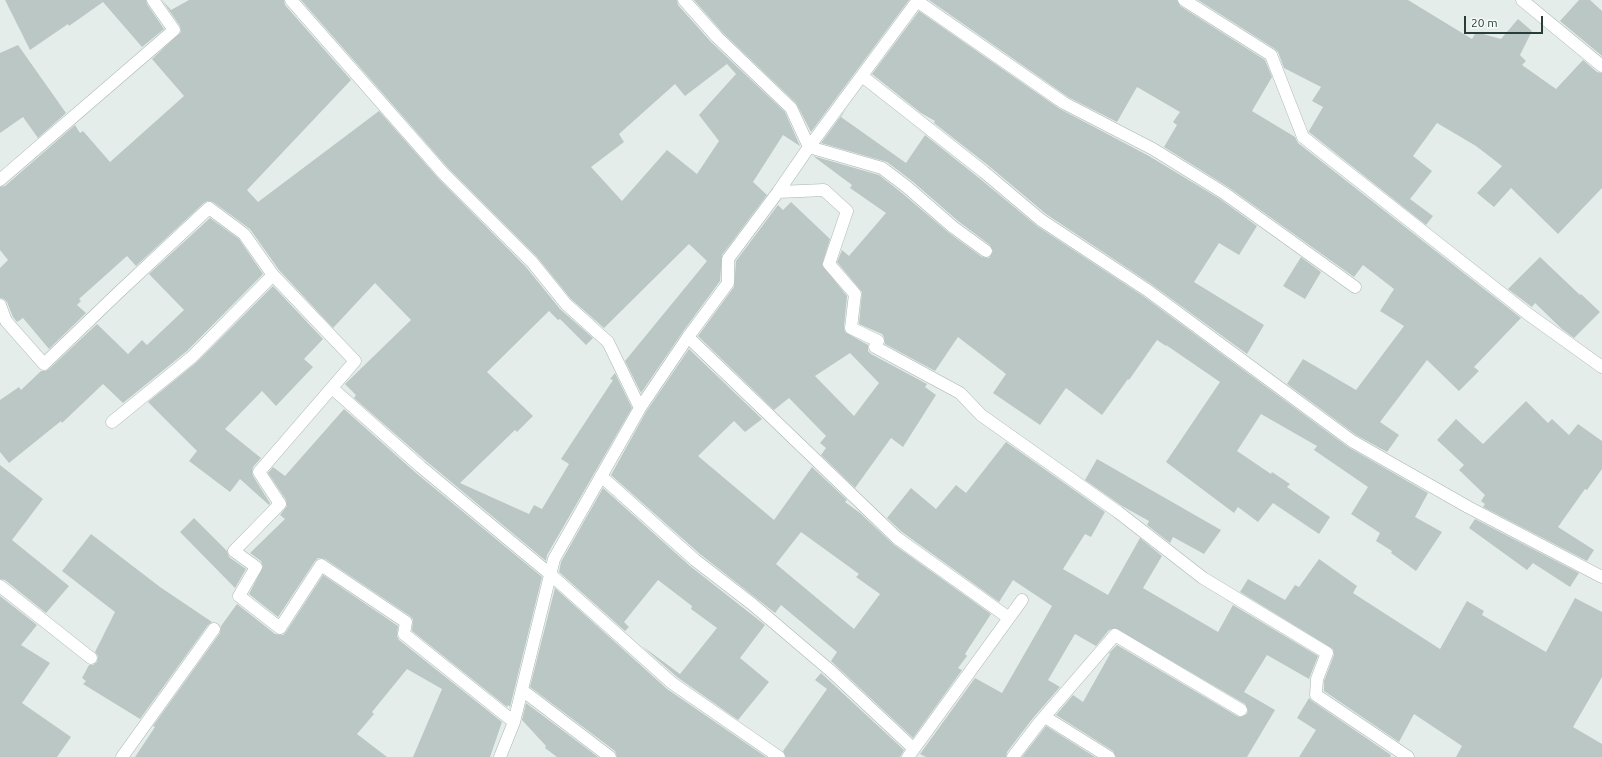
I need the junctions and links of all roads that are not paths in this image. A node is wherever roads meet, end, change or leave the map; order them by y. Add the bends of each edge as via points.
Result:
1 (153, 0) edge
2 (291, 0) edge
3 (684, 0) edge
4 (918, 0) edge
5 (1184, 0) edge
6 (1522, 0) edge
7 (1602, 66) edge
8 (862, 76) junction
9 (808, 147) junction
10 (0, 180) edge
11 (778, 192) junction
12 (986, 251) dead end
13 (273, 275) junction
14 (1355, 287) dead end
15 (0, 305) edge
16 (688, 337) junction
17 (1602, 367) edge
18 (332, 388) junction
19 (640, 408) junction
20 (112, 422) dead end
21 (601, 476) junction
22 (550, 574) junction
23 (1602, 577) edge
24 (0, 586) edge
25 (1022, 600) dead end
26 (1009, 618) junction
27 (214, 629) dead end
28 (91, 658) dead end
29 (522, 690) junction
30 (1241, 710) dead end
31 (1045, 716) junction
32 (514, 722) junction
33 (911, 753) edge
34 (122, 757) edge
35 (500, 757) edge
36 (610, 757) edge
37 (779, 757) edge
38 (1013, 757) edge
39 (1109, 757) edge
40 (1408, 757) edge

1 - 10 street via 174,30
2 - 19 street via 443,173 532,262 566,304 608,342
3 - 9 street via 717,37 791,108
4 - 8 street
4 - 14 street via 1064,102 1153,149 1224,193
5 - 17 street via 1271,55 1302,137 1528,314
6 - 7 street
8 - 9 street
8 - 23 street via 1041,220 1147,290 1352,441 1468,507
9 - 11 street
9 - 12 street via 882,168 953,228
11 - 16 street via 728,259 728,283
11 - 40 street via 824,190 847,211 829,264 855,294 851,328 878,341 875,347 960,393 981,415 1118,512 1203,578 1327,653 1317,679 1316,695
13 - 15 street via 244,234 209,208 44,364 6,322
13 - 18 street via 355,361
13 - 20 street via 192,356
16 - 19 street
16 - 26 street via 897,538
18 - 22 street via 421,467
18 - 32 street via 259,472 280,504 234,551 256,567 239,596 280,628 321,566 406,622 404,634
19 - 21 street
21 - 22 street via 554,559
21 - 33 street via 695,560 752,604 832,672
22 - 29 street
22 - 37 street via 672,683
24 - 28 street
25 - 26 street
26 - 33 street
27 - 34 street
29 - 32 street
29 - 36 street
30 - 31 street via 1115,635
31 - 38 street
31 - 39 street
32 - 35 street

